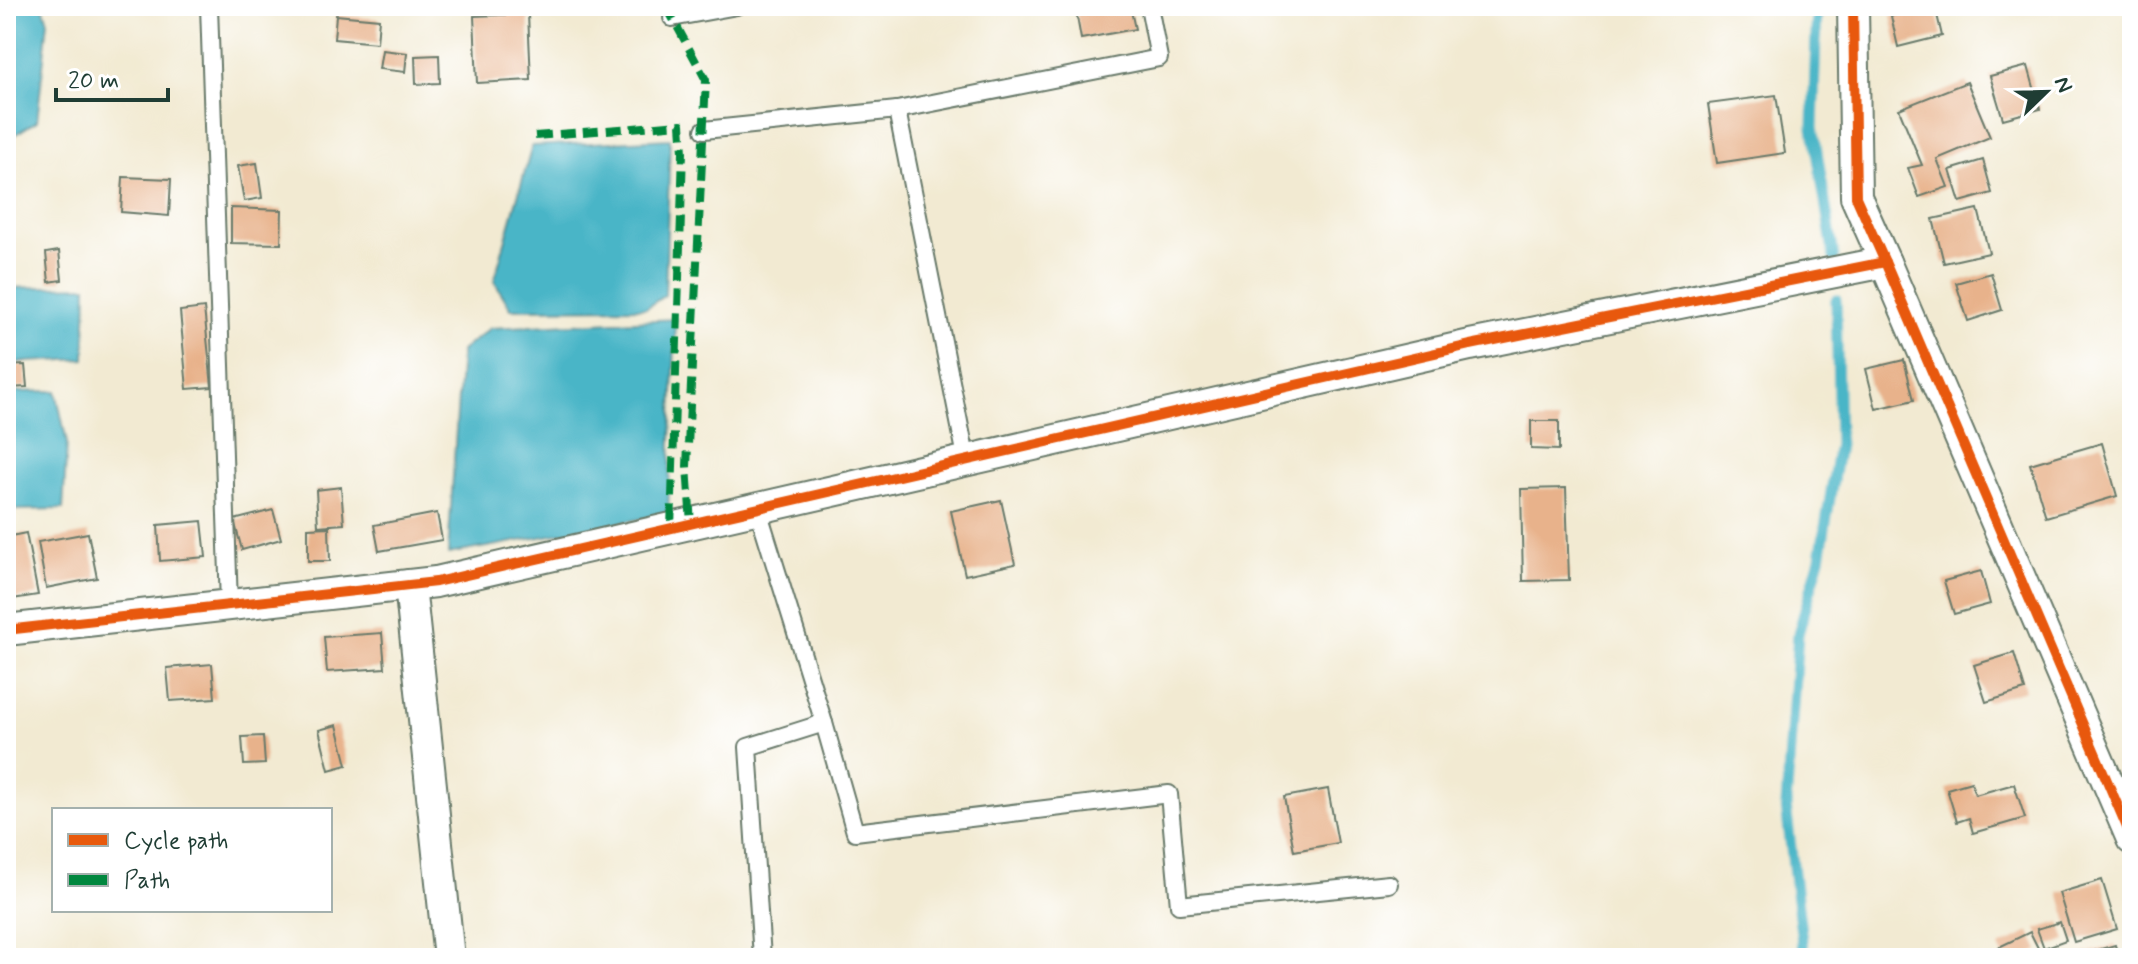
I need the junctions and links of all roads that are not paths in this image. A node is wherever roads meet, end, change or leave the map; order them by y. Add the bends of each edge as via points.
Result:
1 (209, 6) edge
2 (737, 6) edge
3 (1149, 6) edge
4 (1853, 6) edge
5 (672, 18) dead end
6 (897, 110) junction
7 (704, 130) dead end
8 (1885, 262) junction
9 (967, 462) junction
10 (758, 510) junction
11 (410, 585) junction
12 (229, 605) junction
13 (6, 630) edge
14 (824, 723) junction
15 (2132, 839) edge
16 (1389, 884) dead end
17 (449, 958) edge
18 (762, 958) edge

1 - 12 lane
2 - 5 lane
3 - 6 lane via 1159,58
4 - 8 street via 1856,197
6 - 7 lane
6 - 9 lane
8 - 9 street via 1470,345
8 - 15 street
9 - 10 street
10 - 11 street
10 - 14 lane
11 - 12 street
11 - 17 street
12 - 13 street
14 - 16 lane via 855,832 1169,794 1179,905
14 - 18 lane via 748,747

